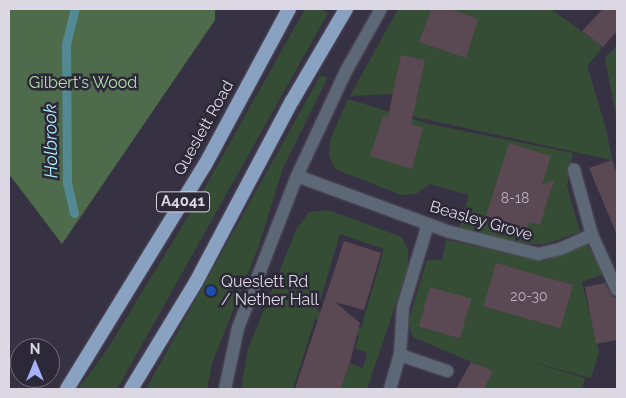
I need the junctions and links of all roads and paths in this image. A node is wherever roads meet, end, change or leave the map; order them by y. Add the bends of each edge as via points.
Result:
1 (289, 9) edge
2 (346, 9) edge
3 (381, 9) edge
4 (574, 169) dead end
5 (298, 176) junction
6 (428, 224) junction
7 (592, 235) junction
8 (617, 290) edge
9 (400, 355) junction
10 (447, 371) dead end
11 (67, 389) edge
12 (131, 389) edge
13 (225, 389) edge
14 (390, 389) edge

1 - 11 highway, Queslett Road / A4041 via 205,165
2 - 12 highway, A4041 via 292,100 196,282
3 - 5 street via 346,70
4 - 7 street
5 - 6 street, Beasley Grove
5 - 13 street via 238,328
6 - 7 street, Beasley Grove via 538,254 560,249
6 - 9 street via 403,307
7 - 8 street
9 - 10 street
9 - 14 street

